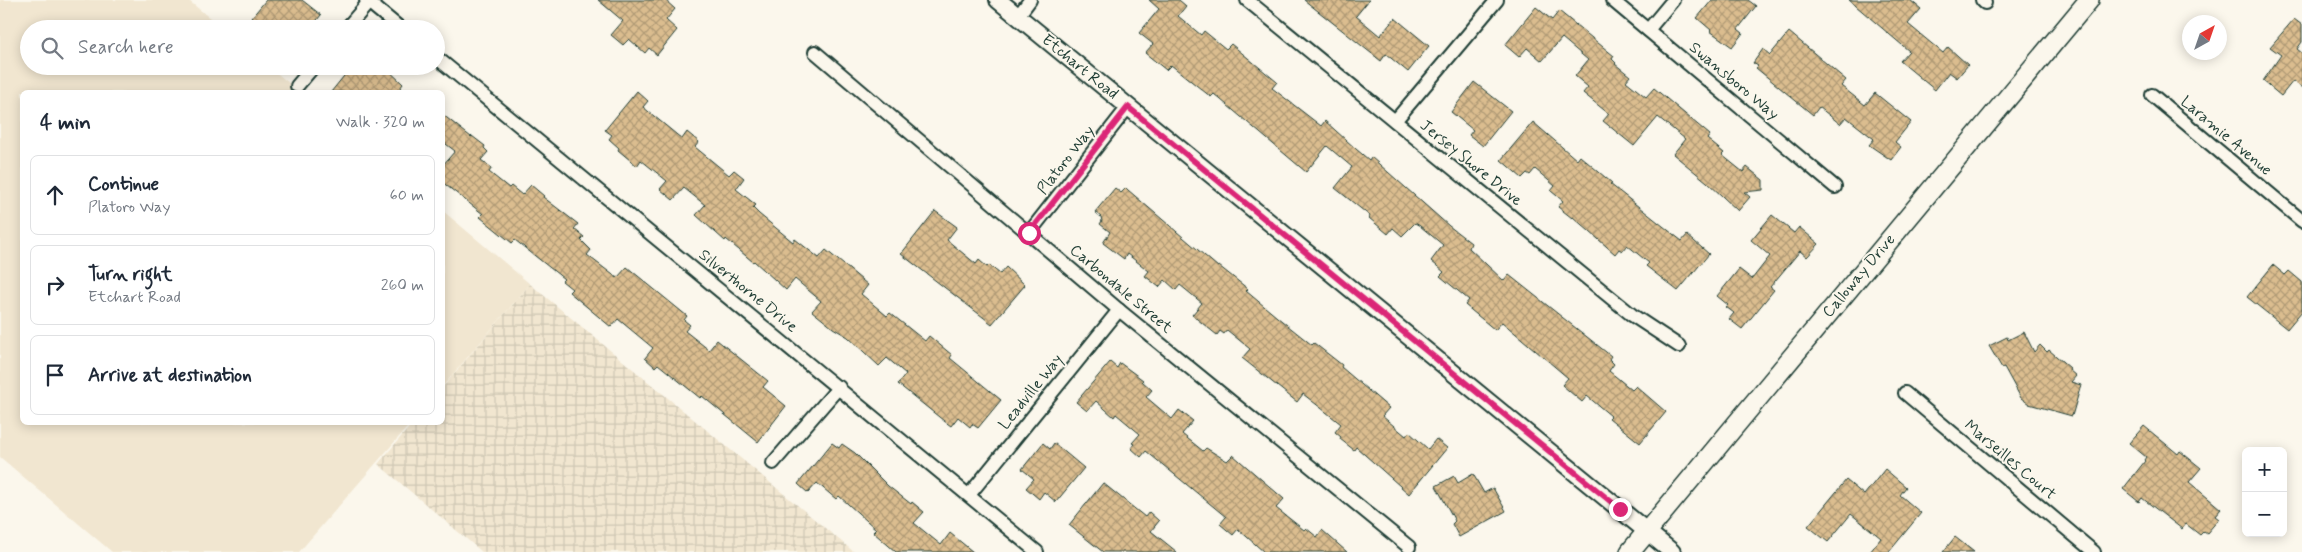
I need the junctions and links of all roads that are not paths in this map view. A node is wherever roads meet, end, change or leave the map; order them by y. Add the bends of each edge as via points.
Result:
1 (998, 0) edge
2 (1030, 0) edge
3 (1247, 0) edge
4 (1497, 0) edge
5 (1612, 0) edge
6 (1673, 0) edge
7 (2090, 0) edge
8 (367, 1) edge
9 (1018, 16) junction
10 (353, 20) edge
11 (390, 20) edge
12 (1648, 30) junction
13 (815, 52) dead end
14 (445, 65) edge
15 (306, 75) edge
16 (297, 86) dead end
17 (2152, 95) dead end
18 (1128, 107) junction
19 (1395, 121) junction
20 (1835, 187) dead end
21 (2302, 221) edge
22 (1029, 233) junction
23 (1119, 310) junction
24 (1679, 346) dead end
25 (839, 387) junction
26 (1905, 393) dead end
27 (773, 463) dead end
28 (969, 495) junction
29 (1646, 531) junction
30 (1409, 547) dead end
31 (1038, 552) edge
32 (1630, 552) edge
33 (1672, 552) edge
34 (2094, 552) edge

1 - 9 street, Etchart Road
2 - 9 street
3 - 19 street, Jersey Shore Drive
4 - 19 street
5 - 12 street, Swansboro Way
6 - 12 street
7 - 29 main road, Calloway Drive
8 - 10 street
8 - 11 street
9 - 18 street, Etchart Road
12 - 20 street, Swansboro Way
13 - 22 street, Carbondale Street
14 - 25 street, Silverthorne Drive
15 - 16 street
17 - 21 street, Laramie Avenue
18 - 22 street, Platoro Way
18 - 29 street, Etchart Road
19 - 24 street, Jersey Shore Drive via 1632,315
22 - 23 street, Carbondale Street
23 - 28 street, Leadville Way
23 - 30 street, Carbondale Street
25 - 27 street
25 - 28 street, Silverthorne Drive
26 - 34 street, Marseilles Court
28 - 31 street, Silverthorne Drive
29 - 32 main road, Calloway Drive
29 - 33 street, Etchart Road

